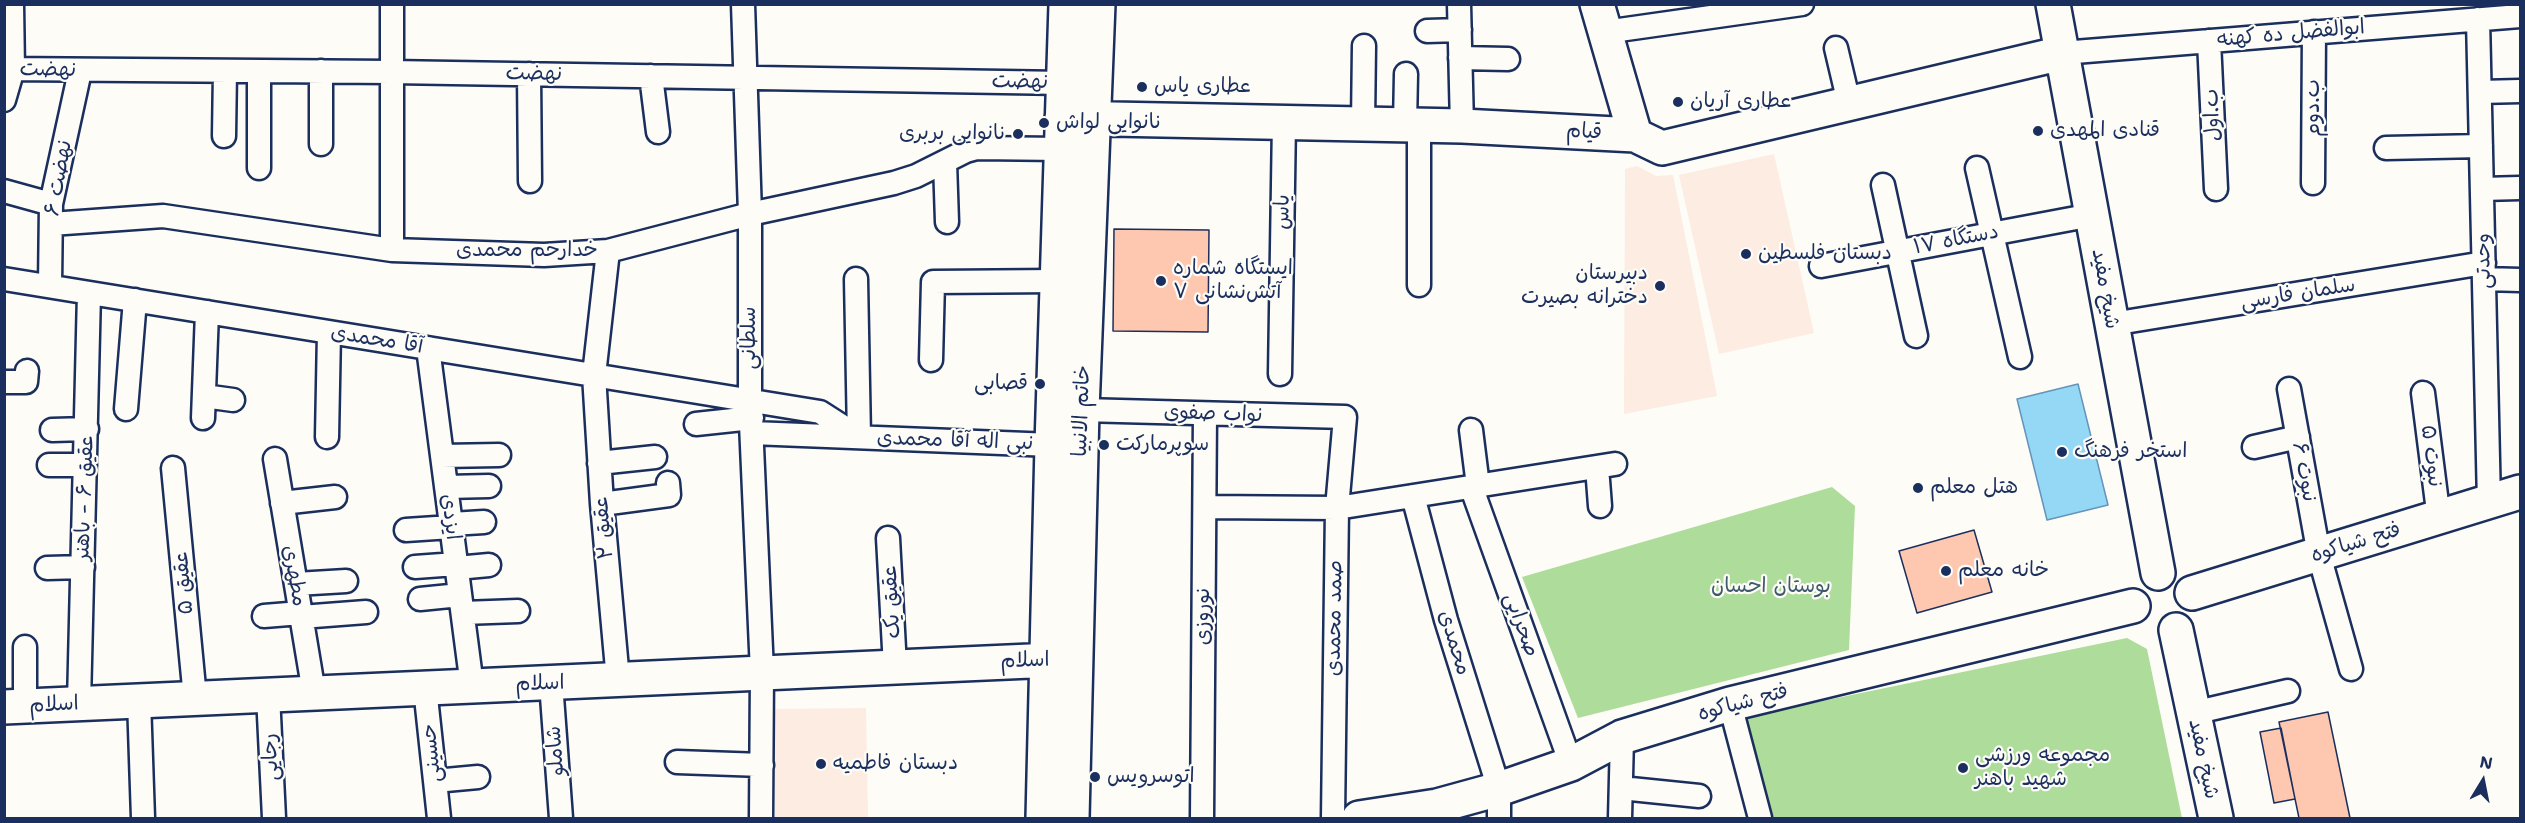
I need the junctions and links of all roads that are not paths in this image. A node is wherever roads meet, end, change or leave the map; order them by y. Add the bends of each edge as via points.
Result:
1 (12, 4) edge
2 (392, 4) edge
3 (743, 4) edge
4 (1066, 4) edge
5 (1098, 4) edge
6 (1459, 4) edge
7 (1802, 4) edge
8 (2053, 4) edge
9 (2520, 16) edge
10 (1601, 18) edge
11 (2478, 19) junction
12 (1460, 30) junction
13 (1427, 31) dead end
14 (2314, 33) junction
15 (2209, 41) junction
16 (1364, 46) dead end
17 (1836, 48) dead end
18 (2062, 53) junction
19 (1460, 58) junction
20 (1508, 60) dead end
21 (9, 69) edge
22 (80, 71) junction
23 (225, 71) junction
24 (259, 71) junction
25 (321, 71) junction
26 (391, 72) junction
27 (529, 74) junction
28 (1406, 74) dead end
29 (651, 76) junction
30 (745, 78) junction
31 (1064, 83) junction
32 (2520, 91) edge
33 (2480, 92) junction
34 (4, 100) edge
35 (1849, 104) junction
36 (1284, 121) junction
37 (1363, 123) junction
38 (1412, 125) junction
39 (1462, 126) junction
40 (1072, 128) junction
41 (658, 132) dead end
42 (1635, 135) junction
43 (224, 136) dead end
44 (321, 144) dead end
45 (2481, 147) junction
46 (2386, 148) dead end
47 (945, 162) junction
48 (259, 168) dead end
49 (1977, 168) dead end
50 (530, 181) dead end
51 (2313, 183) dead end
52 (1883, 185) dead end
53 (2520, 188) edge
54 (2217, 189) dead end
55 (2482, 189) junction
56 (4, 191) edge
57 (51, 214) junction
58 (750, 214) junction
59 (2092, 215) junction
60 (947, 222) dead end
61 (1992, 234) junction
62 (392, 250) junction
63 (608, 251) junction
64 (1898, 251) junction
65 (1821, 266) dead end
66 (2484, 271) junction
67 (4, 279) edge
68 (856, 279) dead end
69 (2520, 280) edge
70 (1057, 281) junction
71 (1419, 285) dead end
72 (50, 286) junction
73 (89, 293) junction
74 (135, 300) junction
75 (207, 312) junction
76 (2112, 324) junction
77 (329, 332) junction
78 (1916, 336) dead end
79 (428, 348) junction
80 (2020, 357) dead end
81 (931, 360) dead end
82 (27, 371) dead end
83 (1280, 374) dead end
84 (594, 375) junction
85 (4, 382) edge
86 (2289, 389) dead end
87 (2423, 393) dead end
88 (233, 400) dead end
89 (126, 409) dead end
90 (1082, 410) junction
91 (1205, 414) junction
92 (752, 417) junction
93 (1345, 417) joint
94 (696, 424) dead end
95 (87, 429) junction
96 (52, 430) dead end
97 (1472, 430) dead end
98 (327, 436) dead end
99 (859, 437) junction
100 (2298, 438) junction
101 (1052, 445) junction
102 (2254, 447) dead end
103 (500, 455) dead end
104 (442, 456) junction
105 (655, 457) dead end
106 (275, 459) dead end
107 (599, 464) junction
108 (49, 465) dead end
109 (86, 465) junction
110 (173, 468) dead end
111 (668, 483) dead end
112 (489, 486) dead end
113 (1474, 486) junction
114 (446, 487) junction
115 (2520, 492) edge
116 (1413, 496) junction
117 (335, 497) dead end
118 (2489, 502) junction
119 (282, 503) junction
120 (602, 504) junction
121 (1600, 506) dead end
122 (1204, 507) junction
123 (1337, 508) junction
124 (2439, 519) junction
125 (483, 522) dead end
126 (451, 526) junction
127 (406, 530) dead end
128 (888, 538) dead end
129 (2319, 555) junction
130 (489, 565) dead end
131 (457, 566) junction
132 (82, 567) junction
133 (415, 567) dead end
134 (47, 568) dead end
135 (2158, 573) junction
136 (346, 581) dead end
137 (296, 584) junction
138 (2192, 593) junction
139 (420, 599) dead end
140 (461, 604) junction
141 (2133, 606) junction
142 (518, 611) dead end
143 (366, 612) dead end
144 (301, 615) junction
145 (264, 616) dead end
146 (2176, 630) junction
147 (25, 647) dead end
148 (1061, 659) junction
149 (895, 667) junction
150 (2351, 669) dead end
151 (762, 672) junction
152 (618, 680) junction
153 (551, 683) junction
154 (472, 686) junction
155 (425, 688) junction
156 (2288, 691) dead end
157 (314, 693) junction
158 (268, 695) junction
159 (195, 698) junction
160 (139, 700) junction
161 (79, 703) junction
162 (1730, 704) junction
163 (15, 707) edge
164 (2193, 713) junction
165 (1622, 737) junction
166 (677, 762) dead end
167 (1571, 764) junction
168 (762, 765) junction
169 (478, 777) dead end
170 (435, 781) junction
171 (1621, 788) junction
172 (1699, 796) dead end
173 (1499, 804) edge
174 (1438, 812) edge
175 (1371, 818) edge
176 (143, 819) edge
177 (274, 819) edge
178 (439, 819) edge
179 (561, 819) edge
180 (761, 819) edge
181 (1043, 819) edge
182 (1072, 819) edge
183 (1202, 819) edge
184 (1333, 819) edge
185 (1620, 819) edge
186 (1760, 819) edge
187 (2216, 819) edge

1 - 21 street
2 - 26 street
3 - 30 street, سلطانی
4 - 31 street, خاتم الانبیا
5 - 40 street, خاتم الانبیا
6 - 12 street
7 - 10 street
8 - 18 street, شیخ مفید
9 - 11 street, ابوالفضل ده کهنه
10 - 42 street
11 - 14 street, ابوالفضل ده کهنه
11 - 33 street, وحدتی
12 - 13 street
12 - 19 street
14 - 15 street, ابوالفضل ده کهنه
14 - 51 street, ب.دوم
15 - 18 street, ابوالفضل ده کهنه
15 - 54 street, ب.اول
16 - 37 street
17 - 35 street
18 - 35 street, قیام
18 - 59 street, شیخ مفید
19 - 20 street
19 - 39 street
21 - 22 street, نهضت
21 - 34 street
22 - 23 street, نهضت
22 - 57 street, نهضت ۶
23 - 24 street, نهضت
23 - 43 street
24 - 25 street, نهضت
24 - 48 street
25 - 26 street, نهضت
25 - 44 street
26 - 27 street, نهضت
26 - 62 street
27 - 29 street, نهضت
27 - 50 street
28 - 38 street
29 - 30 street, نهضت
29 - 41 street
30 - 31 street, نهضت
30 - 58 street, سلطانی
31 - 40 street, خاتم الانبیا
32 - 33 street
33 - 45 street, وحدتی
35 - 42 street, قیام via 1662,148
36 - 37 street, قیام
36 - 40 street, قیام
36 - 83 street, یاس
37 - 38 street, قیام
38 - 39 street, قیام
38 - 71 street
39 - 42 street, قیام
40 - 47 street, خدارحم محمدی via 977,148
40 - 70 street, خاتم الانبیا
40 - 90 street, خاتم الانبیا
45 - 46 street
45 - 55 street, وحدتی
47 - 58 street, خدارحم محمدی via 894,183
47 - 60 street
49 - 61 street
52 - 64 street
53 - 55 street
55 - 66 street, وحدتی
56 - 57 street, خدارحم محمدی
57 - 62 street, خدارحم محمدی via 163,216
57 - 72 street, نهضت ۶
58 - 63 street, خدارحم محمدی
58 - 92 street, سلطانی
59 - 61 street, ۱۷ دستگاه
59 - 76 street, شیخ مفید
61 - 64 street, ۱۷ دستگاه
61 - 80 street
62 - 63 street, خدارحم محمدی via 544,255
63 - 84 street, عقیق ۲
64 - 65 street, ۱۷ دستگاه
64 - 78 street
66 - 69 street, سلمان فارسی
66 - 76 street, سلمان فارسی
66 - 118 street, وحدتی
67 - 72 street, آقا محمدی
68 - 99 street
70 - 81 street via 933,282
70 - 101 street, خاتم الانبیا
72 - 73 street, آقا محمدی
73 - 74 street, آقا محمدی
73 - 95 street, عقیق ۶ - باهنر
74 - 75 street, آقا محمدی
74 - 89 street
75 - 77 street, آقا محمدی
75 - 88 street via 203,407
76 - 135 street, شیخ مفید
77 - 79 street, آقا محمدی
77 - 98 street
79 - 84 street, آقا محمدی
79 - 104 street, ایزدی
82 - 85 street via 26,382
84 - 92 street, آقا محمدی
84 - 107 street, عقیق ۲
86 - 100 street, نبوت ۶
87 - 124 street, نبوت ۵
90 - 91 street, نواب صفوی
90 - 148 street, خاتم الانبیا
91 - 93 street, نواب صفوی
91 - 122 street, نوروزی
92 - 94 street
92 - 99 street, نبی اله آقا محمدی
92 - 99 street, نبی اله آقا محمدی via 820,412
92 - 151 street, سلطانی
93 - 123 street, صمد محمدی
95 - 96 street
95 - 109 street, عقیق ۶ - باهنر
97 - 113 street, صحرایی
99 - 101 street, نبی اله آقا محمدی
100 - 102 street
100 - 129 street, نبوت ۶
101 - 148 street, خاتم الانبیا
103 - 104 street
104 - 114 street, ایزدی
105 - 107 street
106 - 119 street, مطهری
107 - 120 street, عقیق ۲
108 - 109 street
109 - 132 street, عقیق ۶ - باهنر
110 - 159 street, عقیق ۵
111 - 120 street via 669,495
112 - 114 street
113 - 116 street
113 - 121 street via 1606,466
113 - 167 street, صحرایی
114 - 126 street, ایزدی
115 - 118 street, فتح شیاکوه
116 - 123 street
116 - 173 street, محمدی
117 - 119 street
118 - 124 street, فتح شیاکوه
119 - 137 street, مطهری
120 - 152 street, عقیق ۲
122 - 123 street
122 - 183 street, نوروزی
123 - 184 street, صمد محمدی
124 - 129 street, فتح شیاکوه
125 - 126 street
126 - 127 street
126 - 131 street, ایزدی
128 - 149 street, عقیق یک
129 - 138 street, فتح شیاکوه
129 - 150 street, نبوت ۶
130 - 131 street
131 - 133 street
131 - 140 street, ایزدی
132 - 134 street
132 - 161 street, عقیق ۶ - باهنر
135 - 138 street via 2182,579
135 - 141 street via 2139,584
136 - 137 street
137 - 144 street, مطهری
138 - 146 street via 2189,618
139 - 140 street
140 - 142 street
140 - 154 street, ایزدی
141 - 146 street via 2135,615 2148,629 2167,633
141 - 162 street, فتح شیاکوه
143 - 144 street
144 - 145 street
144 - 157 street, مطهری
146 - 164 street, شیخ مفید
147 - 163 street
148 - 149 street, اسلام
148 - 181 street, خاتم الانبیا
148 - 182 street, خاتم الانبیا
149 - 151 street, اسلام
151 - 152 street, اسلام
151 - 168 street, سلطانی
152 - 153 street, اسلام
153 - 154 street, اسلام
153 - 179 street, شاملو
154 - 155 street, اسلام
155 - 157 street, اسلام
155 - 170 street, حسینی
156 - 164 street
157 - 158 street, اسلام
158 - 159 street, اسلام
158 - 177 street, رجایی
159 - 160 street, اسلام
160 - 161 street, اسلام
160 - 176 street
161 - 163 street, اسلام
162 - 165 street, فتح شیاکوه
162 - 186 street
164 - 187 street, شیخ مفید
165 - 167 street, فتح شیاکوه
165 - 171 street
166 - 168 street
167 - 173 street, فتح شیاکوه
168 - 180 street, سلطانی
169 - 170 street
170 - 178 street, حسینی
171 - 172 street
171 - 185 street
173 - 174 street, فتح شیاکوه
174 - 175 street, فتح شیاکوه

